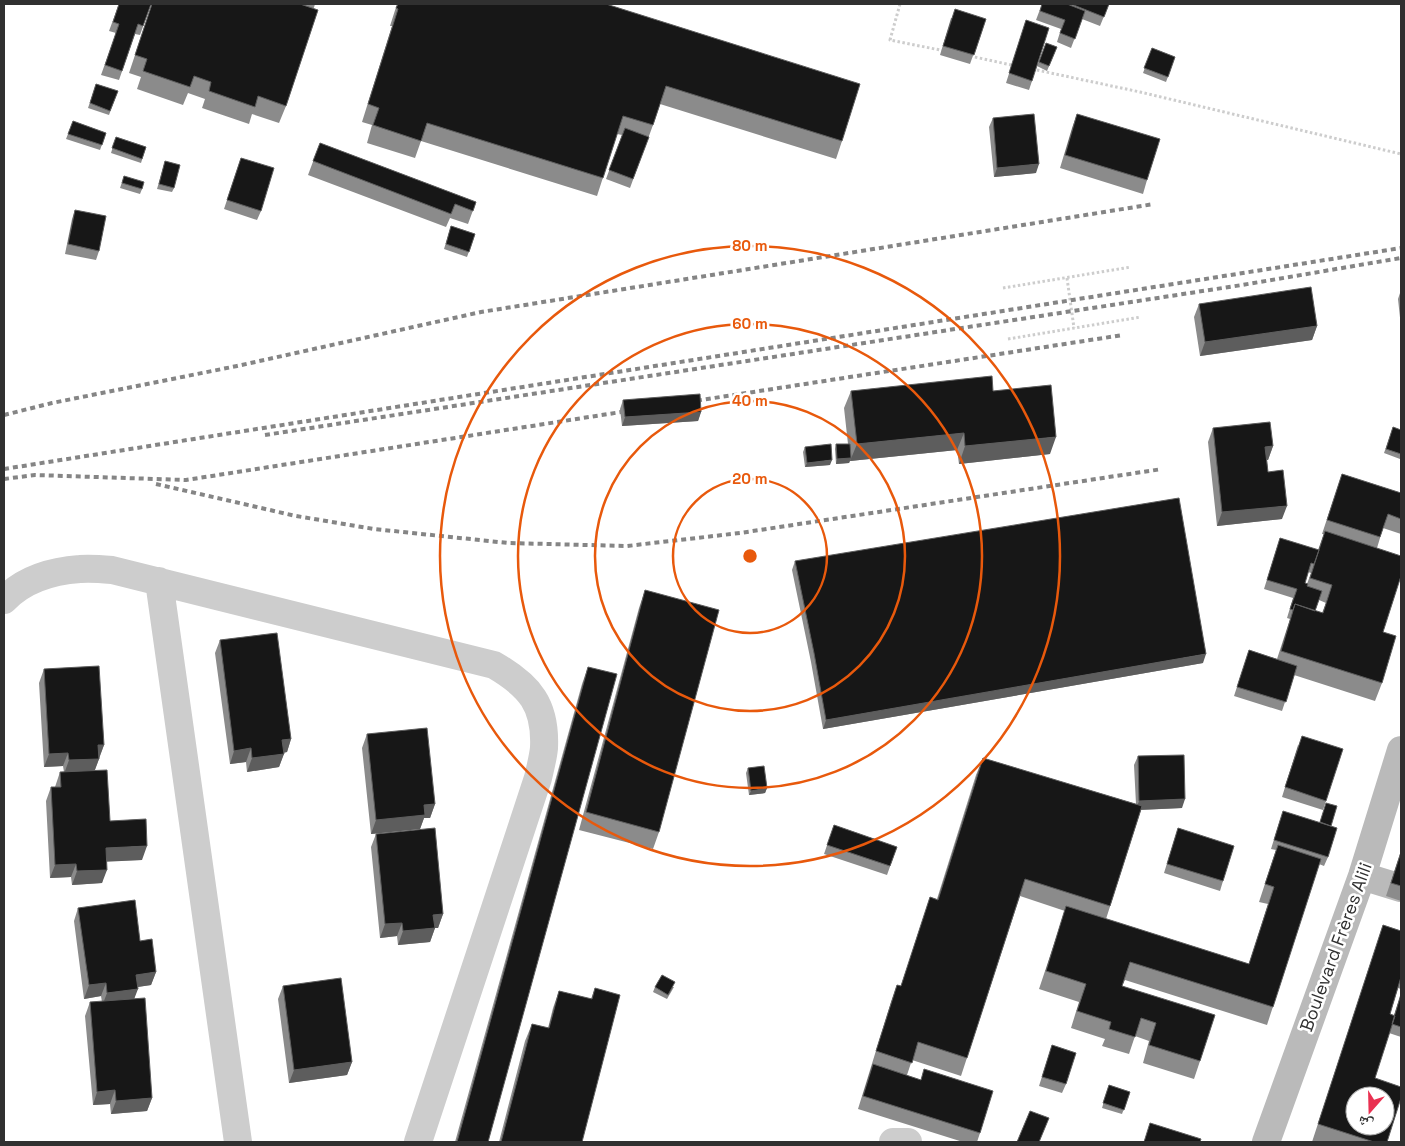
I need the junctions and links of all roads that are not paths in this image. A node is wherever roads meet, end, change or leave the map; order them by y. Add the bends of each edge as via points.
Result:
1 (159, 582) junction
2 (4, 600) edge
3 (1401, 750) edge
4 (1362, 876) junction
5 (1401, 888) edge
6 (238, 1142) edge
7 (418, 1142) edge
8 (893, 1142) edge
9 (908, 1142) edge
10 (1266, 1142) edge

1 - 2 street via 112,570 81,568 42,575 13,590
1 - 6 street
1 - 7 street via 494,665 527,688 539,706 544,726 544,749 538,778
3 - 4 main road, Boulevard Frères Alili
4 - 5 main road
4 - 10 main road, Boulevard Frères Alili
8 - 9 street

